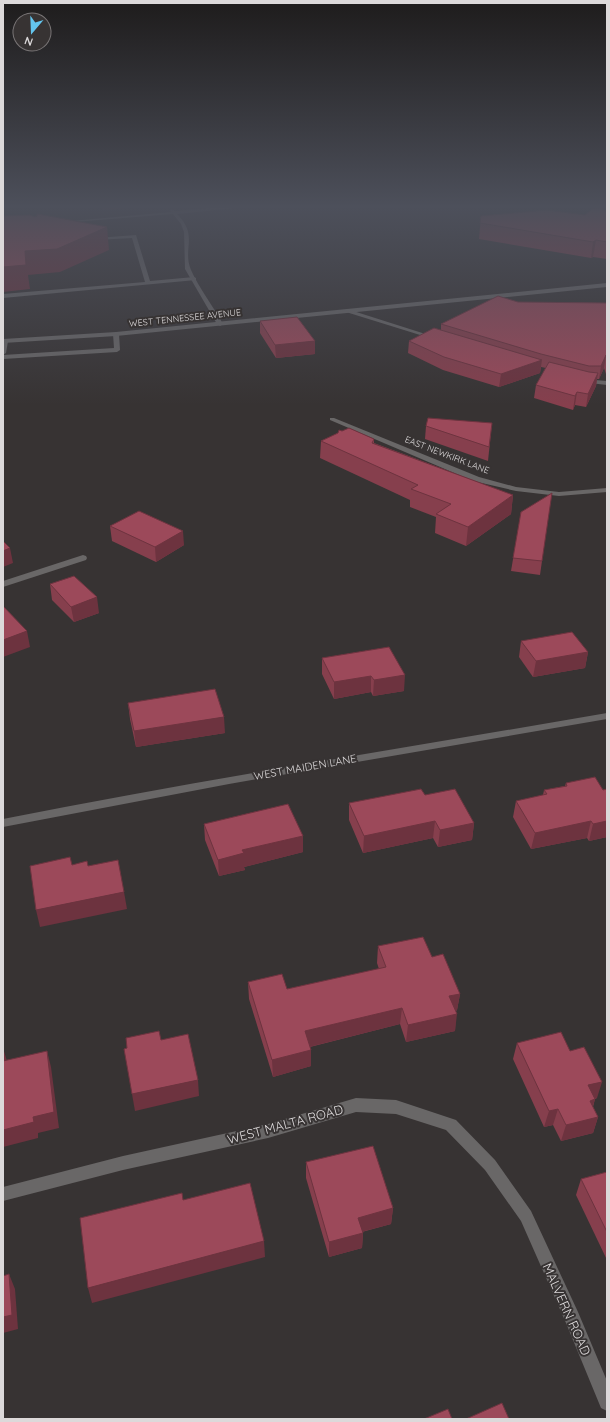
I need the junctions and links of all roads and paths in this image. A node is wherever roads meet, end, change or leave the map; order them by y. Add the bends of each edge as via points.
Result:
1 (145, 272) edge
2 (190, 272) edge
3 (194, 279) junction
4 (148, 283) junction
5 (607, 285) edge
6 (3, 296) edge
7 (348, 311) junction
8 (220, 324) junction
9 (116, 334) junction
10 (443, 340) edge
11 (4, 341) edge
12 (3, 353) edge
13 (3, 357) edge
14 (573, 378) edge
15 (607, 383) edge
16 (332, 419) dead end
17 (607, 490) edge
18 (83, 558) dead end
19 (3, 584) edge
20 (607, 716) edge
21 (3, 823) edge
22 (3, 1194) edge
23 (526, 1216) joint
24 (607, 1402) edge

1 - 4 street
2 - 3 street
3 - 4 street
3 - 8 street
4 - 6 street
5 - 7 street, WEST TENNESSEE AVENUE
7 - 8 street, WEST TENNESSEE AVENUE
7 - 10 street
8 - 9 street, WEST TENNESSEE AVENUE
9 - 11 street, WEST TENNESSEE AVENUE
9 - 13 street via 117,350
11 - 12 street
14 - 15 street
16 - 17 street, EAST NEWKIRK LANE via 476,479 516,489 559,494
18 - 19 street
20 - 21 street, WEST MAIDEN LANE via 161,791
22 - 23 street, WEST MALTA ROAD via 124,1163 268,1131 356,1105 371,1104 396,1107 451,1125 490,1165
23 - 24 street, MALVERN ROAD

